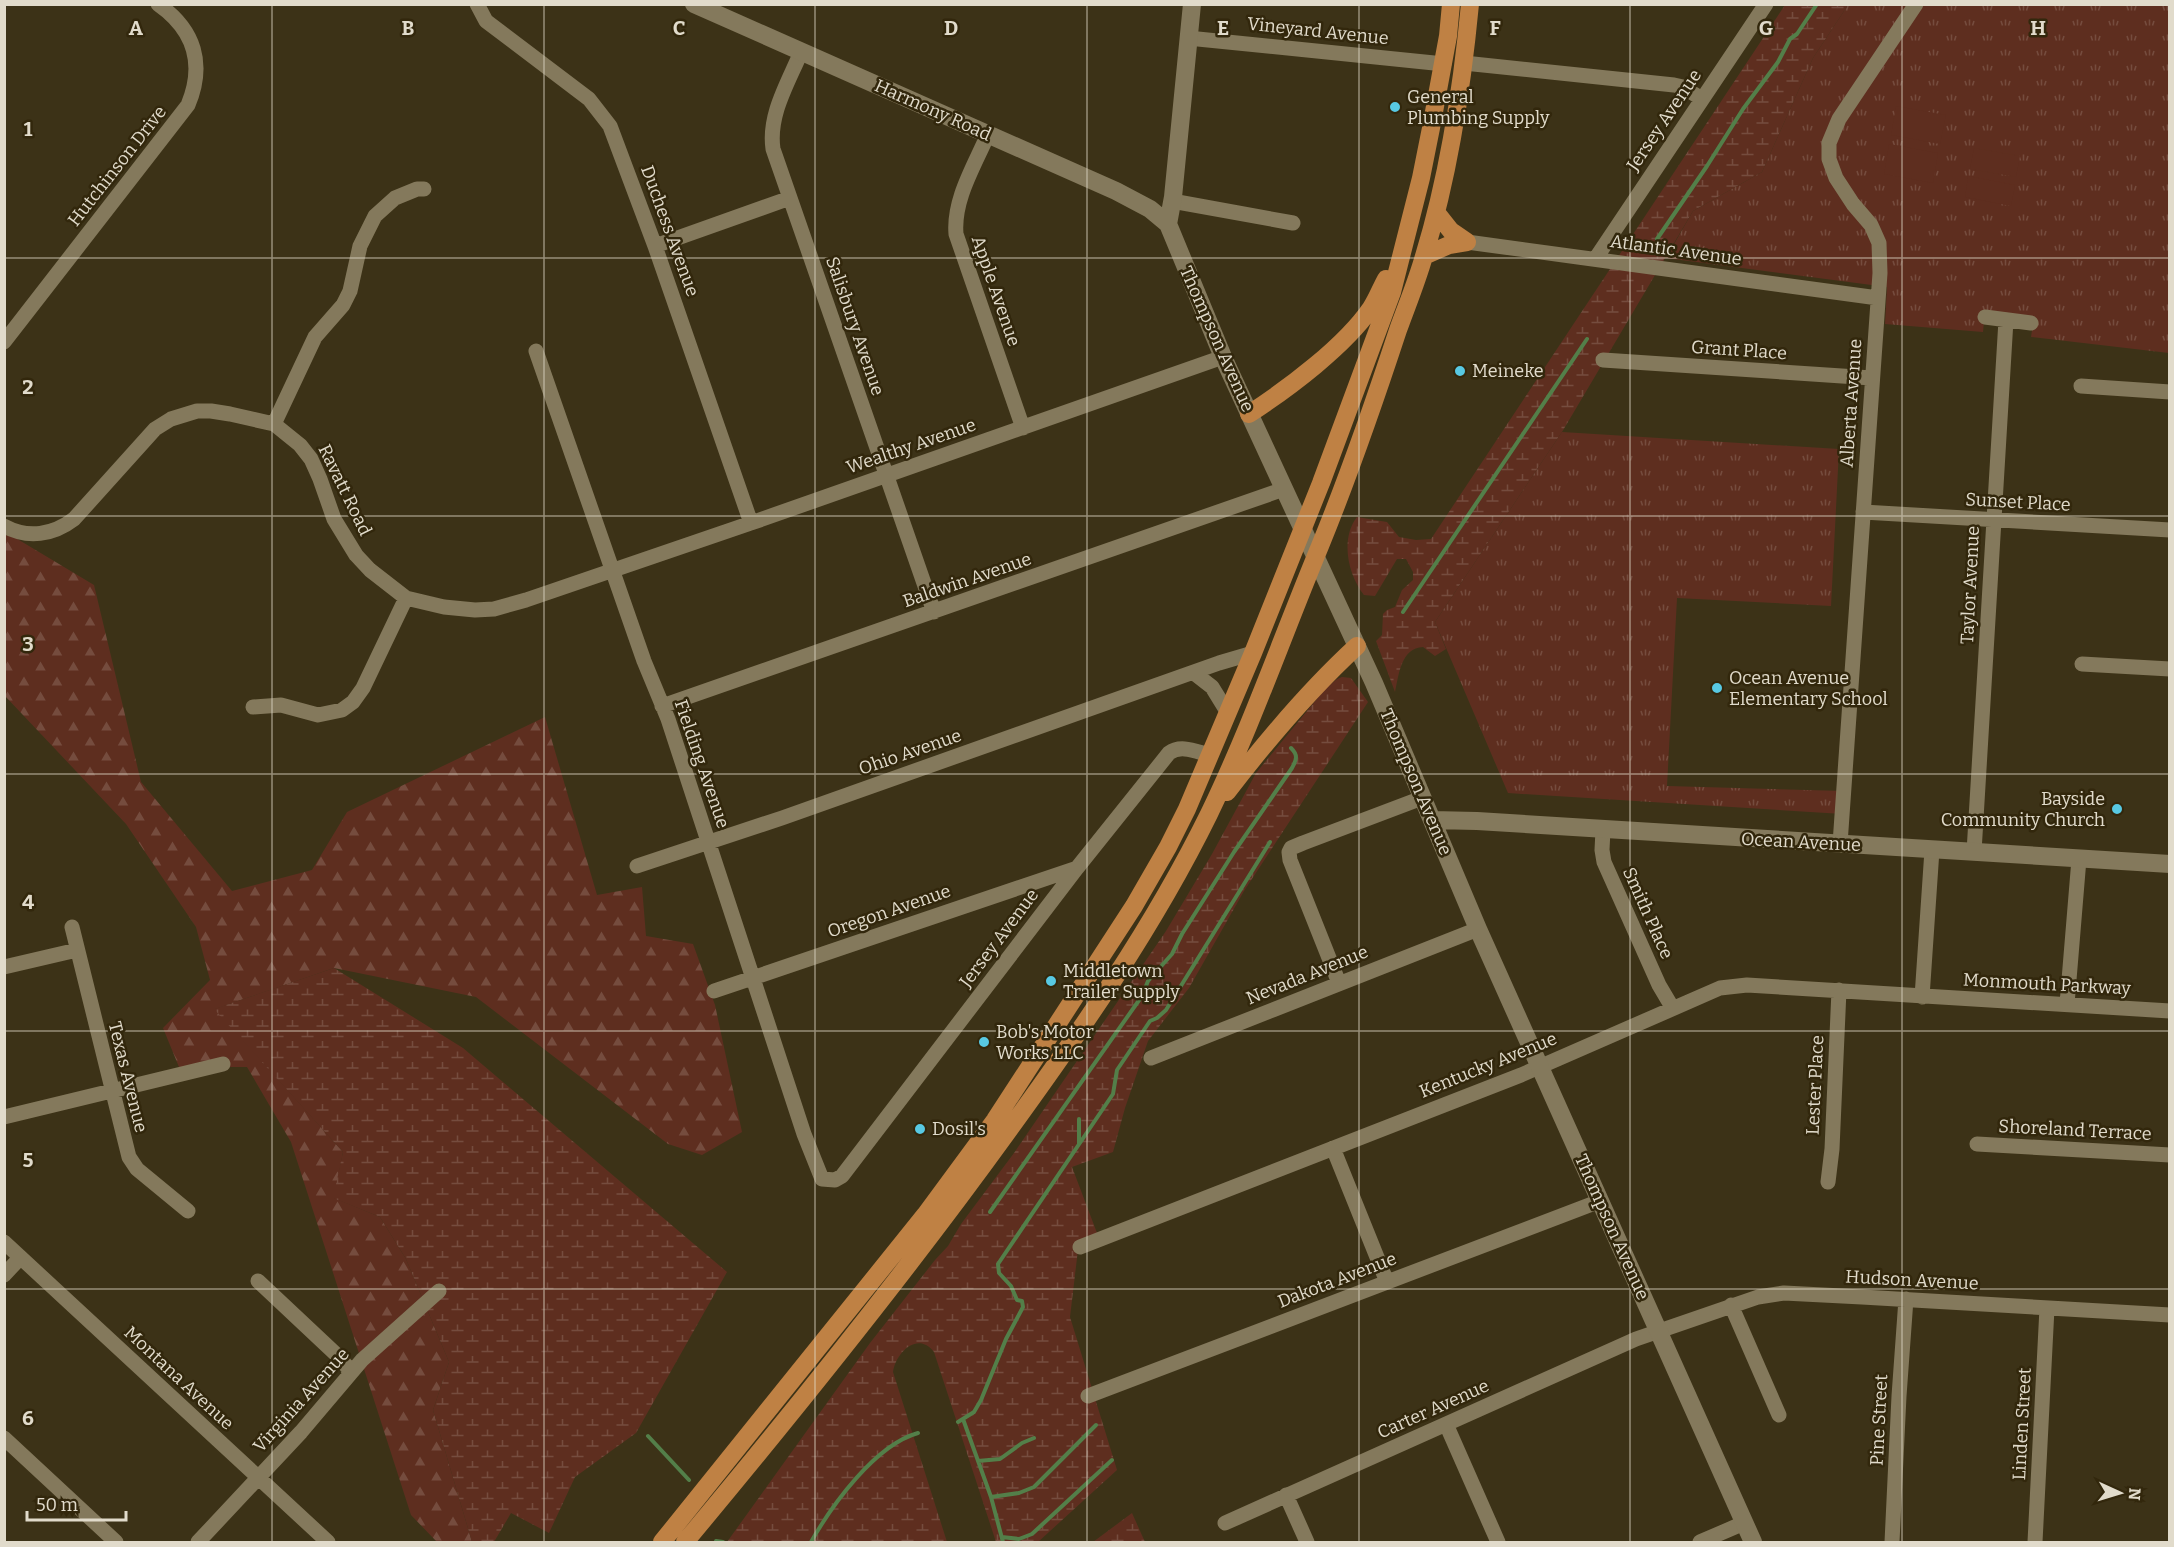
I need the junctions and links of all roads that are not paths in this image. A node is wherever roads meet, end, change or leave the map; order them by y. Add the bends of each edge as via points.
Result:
1 (158, 4) edge
2 (477, 4) edge
3 (694, 4) edge
4 (1192, 4) edge
5 (1451, 4) edge
6 (1470, 4) edge
7 (1766, 4) edge
8 (1916, 4) edge
9 (1188, 38) junction
10 (801, 52) junction
11 (1464, 63) junction
12 (1444, 64) junction
13 (1702, 99) junction
14 (988, 134) junction
15 (424, 189) dead end
16 (790, 198) junction
17 (1172, 201) junction
18 (1436, 212) junction
19 (1293, 223) dead end
20 (1168, 224) junction
21 (1405, 242) junction
22 (1467, 242) junction
23 (656, 246) junction
24 (1424, 256) junction
25 (1596, 258) junction
26 (1878, 298) junction
27 (1985, 317) dead end
28 (2006, 320) junction
29 (2031, 323) dead end
30 (4, 342) edge
31 (536, 351) dead end
32 (1223, 357) junction
33 (1603, 360) dead end
34 (1872, 378) junction
35 (2081, 386) dead end
36 (2169, 392) edge
37 (1250, 414) junction
38 (274, 424) junction
39 (1023, 428) junction
40 (887, 476) junction
41 (1284, 489) junction
42 (1863, 512) junction
43 (1994, 520) junction
44 (751, 523) junction
45 (4, 526) edge
46 (1302, 530) junction
47 (2169, 530) edge
48 (1316, 557) junction
49 (612, 571) junction
50 (406, 598) junction
51 (934, 612) junction
52 (1357, 646) junction
53 (1253, 653) junction
54 (2082, 664) dead end
55 (2169, 669) edge
56 (1194, 674) junction
57 (662, 706) junction
58 (253, 707) dead end
59 (1228, 713) junction
60 (1210, 755) junction
61 (1422, 798) junction
62 (1209, 814) junction
63 (1432, 820) junction
64 (1603, 830) junction
65 (708, 842) junction
66 (1840, 844) junction
67 (1932, 850) junction
68 (1974, 852) junction
69 (2079, 859) junction
70 (2169, 864) edge
71 (637, 866) dead end
72 (1077, 868) junction
73 (72, 927) dead end
74 (1478, 929) junction
75 (77, 950) junction
76 (4, 967) edge
77 (754, 978) junction
78 (1339, 983) junction
79 (1839, 990) junction
80 (714, 991) dead end
81 (1922, 997) junction
82 (2067, 1004) junction
83 (1672, 1007) junction
84 (2169, 1011) edge
85 (1151, 1058) dead end
86 (223, 1064) dead end
87 (1541, 1066) junction
88 (112, 1091) junction
89 (4, 1117) edge
90 (1977, 1144) dead end
91 (1333, 1148) junction
92 (2169, 1155) edge
93 (835, 1180) joint
94 (1828, 1182) dead end
95 (1600, 1201) junction
96 (188, 1212) dead end
97 (4, 1242) edge
98 (1080, 1247) dead end
99 (20, 1258) junction
100 (4, 1275) edge
101 (258, 1281) dead end
102 (1387, 1282) junction
103 (439, 1291) dead end
104 (1906, 1299) junction
105 (1731, 1305) junction
106 (2047, 1308) junction
107 (2169, 1315) edge
108 (1659, 1332) junction
109 (349, 1375) junction
110 (1088, 1396) dead end
111 (1779, 1415) dead end
112 (1446, 1424) junction
113 (4, 1438) edge
114 (258, 1478) junction
115 (1286, 1495) junction
116 (1224, 1523) dead end
117 (1744, 1523) junction
118 (117, 1542) edge
119 (198, 1542) edge
120 (328, 1542) edge
121 (662, 1542) edge
122 (684, 1542) edge
123 (1307, 1542) edge
124 (1498, 1542) edge
125 (1700, 1542) edge
126 (1753, 1542) edge
127 (1892, 1542) edge
128 (2035, 1542) edge

1 - 30 street, Hutchinson Drive via 176,19 196,57 197,73 188,105
2 - 23 street, Duchess Avenue via 486,21 589,99 604,116 616,137
3 - 10 street, Harmony Road
4 - 9 street
5 - 12 highway
6 - 11 highway
7 - 13 street, Jersey Avenue
8 - 26 street, Alberta Avenue via 1839,119 1829,143 1829,159 1836,178 1871,225 1879,243
9 - 12 street, Vineyard Avenue
9 - 17 street
10 - 14 street, Harmony Road
10 - 16 street, Salisbury Avenue via 772,125 773,149
11 - 13 street via 1674,85
11 - 18 highway
12 - 21 highway
13 - 25 street, Jersey Avenue
14 - 20 street, Harmony Road via 1135,201
14 - 39 street, Apple Avenue via 959,203 956,234
15 - 38 street via 395,198 375,216 360,246 350,291 315,337
16 - 23 street
16 - 40 street, Salisbury Avenue
17 - 19 street
17 - 20 street
18 - 22 highway via 1451,231
18 - 24 highway
20 - 32 street, Thompson Avenue
21 - 37 highway via 1362,320 1280,394
21 - 46 highway via 1392,292
22 - 24 highway
22 - 25 street, Atlantic Avenue
23 - 44 street, Duchess Avenue
24 - 48 highway via 1371,415
25 - 26 street, Atlantic Avenue
26 - 34 street, Alberta Avenue
27 - 28 street
28 - 29 street
28 - 43 street, Taylor Avenue
31 - 49 street, Fielding Avenue
32 - 37 street, Thompson Avenue
32 - 39 street, Wealthy Avenue
33 - 34 street, Grant Place
34 - 42 street, Alberta Avenue
35 - 36 street
37 - 41 street, Thompson Avenue
38 - 45 street, Ravatt Road via 211,411 179,415 156,429 66,525 39,534
38 - 50 street, Ravatt Road via 311,459 334,519 356,555
39 - 40 street, Wealthy Avenue
40 - 44 street, Wealthy Avenue
40 - 51 street, Salisbury Avenue
41 - 46 street, Thompson Avenue
41 - 51 street, Baldwin Avenue
42 - 43 street, Sunset Place
42 - 66 street, Alberta Avenue
43 - 47 street, Sunset Place
43 - 68 street, Taylor Avenue
44 - 49 street, Wealthy Avenue
46 - 48 street, Thompson Avenue
46 - 53 highway
48 - 52 street, Thompson Avenue
48 - 62 highway via 1259,702
49 - 50 street, Ravatt Road via 494,609 460,610
49 - 57 street, Fielding Avenue
50 - 58 street via 363,688 347,706 318,715 281,705
51 - 57 street, Baldwin Avenue
52 - 61 street, Thompson Avenue
52 - 62 highway via 1261,748
53 - 56 street, Ohio Avenue
53 - 59 highway
54 - 55 street
56 - 59 street via 1212,687
56 - 65 street, Ohio Avenue
57 - 65 street, Fielding Avenue
59 - 60 highway
60 - 72 street, Jersey Avenue via 1181,748 1169,753
60 - 121 highway via 1173,838 1134,906 994,1120 925,1215
61 - 63 street, Thompson Avenue
61 - 78 street via 1303,843 1289,852
62 - 122 highway via 1141,936 1077,1036 939,1227 812,1389
63 - 64 street, Ocean Avenue
63 - 74 street, Thompson Avenue
64 - 66 street, Ocean Avenue
64 - 83 street, Smith Place via 1605,862
65 - 71 street, Ohio Avenue
65 - 77 street, Fielding Avenue
66 - 67 street, Ocean Avenue
67 - 68 street, Ocean Avenue
67 - 81 street
68 - 69 street, Ocean Avenue
69 - 70 street, Ocean Avenue
69 - 82 street
72 - 77 street, Oregon Avenue
72 - 93 street, Jersey Avenue via 842,1176
73 - 75 street, Texas Avenue
74 - 78 street, Nevada Avenue
74 - 87 street, Thompson Avenue
75 - 76 street
75 - 88 street, Texas Avenue
77 - 80 street, Oregon Avenue
77 - 93 street, Fielding Avenue via 817,1170 822,1179
78 - 85 street, Nevada Avenue
79 - 81 street, Kentucky Avenue
79 - 83 street, Kentucky Avenue via 1720,987
79 - 94 street, Lester Place
81 - 82 street, Monmouth Parkway
82 - 84 street, Monmouth Parkway
83 - 87 street, Kentucky Avenue
86 - 88 street
87 - 91 street, Kentucky Avenue
87 - 95 street, Thompson Avenue
88 - 89 street
88 - 96 street, Texas Avenue via 129,1157 137,1169
90 - 92 street, Shoreland Terrace
91 - 98 street, Kentucky Avenue
91 - 102 street
95 - 102 street, Dakota Avenue
95 - 108 street, Thompson Avenue
97 - 99 street, Montana Avenue
99 - 100 street
99 - 114 street, Montana Avenue
101 - 109 street via 340,1358
102 - 110 street, Dakota Avenue
103 - 109 street, Virginia Avenue
104 - 105 street, Hudson Avenue via 1784,1293
104 - 106 street, Hudson Avenue
104 - 127 street, Pine Street
105 - 108 street, Hudson Avenue
105 - 111 street
106 - 107 street, Hudson Avenue
106 - 128 street, Linden Street
108 - 112 street, Carter Avenue
108 - 117 street, Thompson Avenue
109 - 114 street, Virginia Avenue
112 - 115 street, Carter Avenue
112 - 124 street
113 - 118 street
114 - 119 street, Virginia Avenue
114 - 120 street, Montana Avenue
115 - 116 street, Carter Avenue
115 - 123 street
117 - 125 street
117 - 126 street, Thompson Avenue

